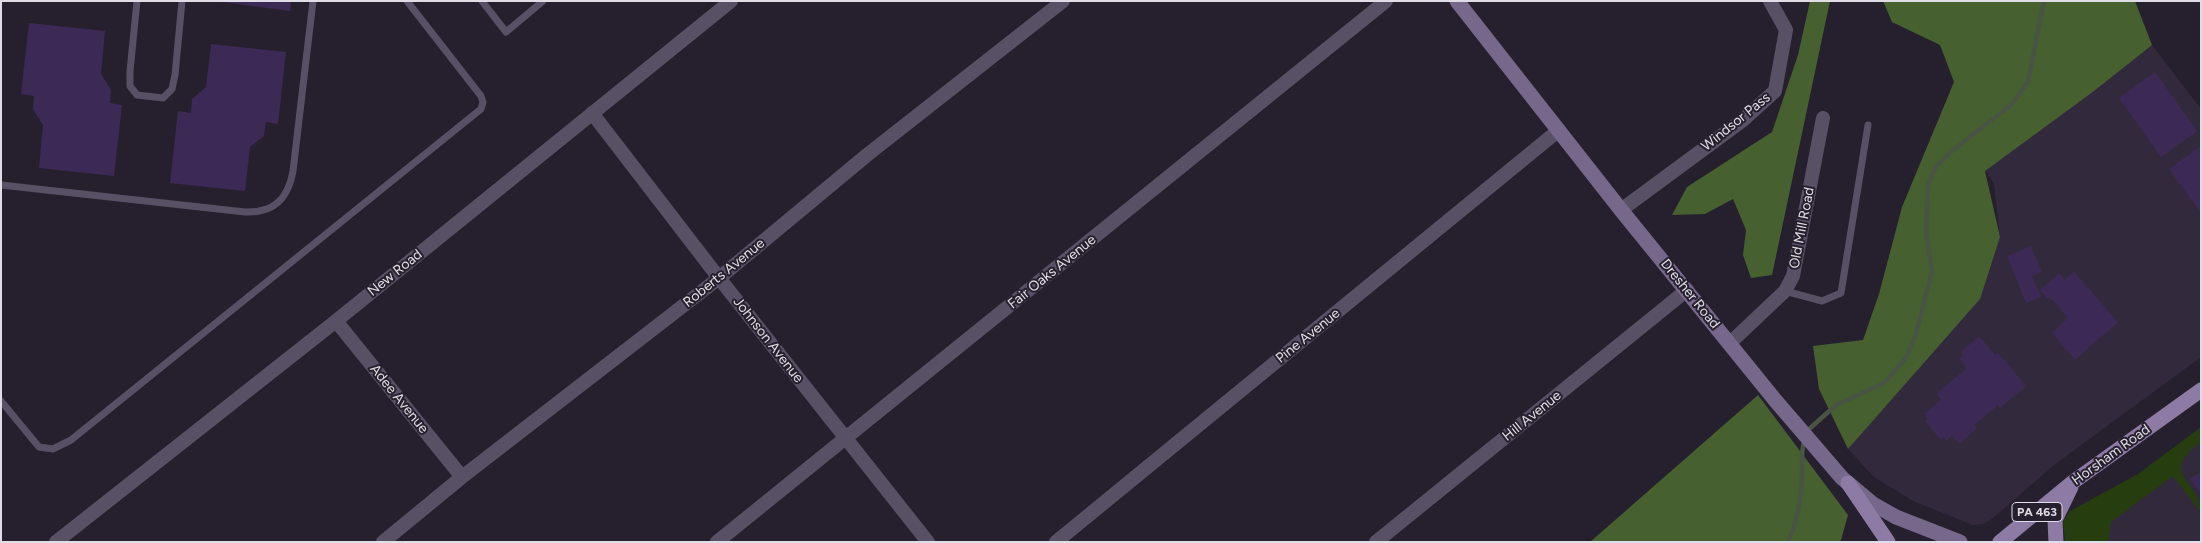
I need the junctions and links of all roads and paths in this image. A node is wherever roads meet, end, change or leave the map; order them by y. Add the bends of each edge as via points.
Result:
1 (137, 1) edge
2 (182, 1) edge
3 (313, 1) edge
4 (407, 1) edge
5 (482, 1) edge
6 (542, 1) edge
7 (731, 1) edge
8 (1063, 1) edge
9 (1386, 1) edge
10 (1457, 1) edge
11 (1770, 1) edge
12 (592, 113) junction
13 (1823, 118) dead end
14 (1868, 125) dead end
15 (1560, 130) junction
16 (1, 185) edge
17 (1621, 210) junction
18 (719, 278) junction
19 (1687, 290) junction
20 (1785, 291) junction
21 (336, 321) junction
22 (1730, 343) junction
23 (2201, 390) edge
24 (1, 401) edge
25 (846, 440) junction
26 (462, 477) junction
27 (2074, 482) junction
28 (1848, 483) junction
29 (56, 542) edge
30 (382, 542) edge
31 (717, 542) edge
32 (928, 542) edge
33 (1056, 542) edge
34 (1376, 542) edge
35 (1888, 542) edge
36 (1960, 542) edge
37 (2000, 542) edge
38 (2056, 542) edge

1 - 2 lane via 130,86 137,95 164,98 172,89 175,75
3 - 16 lane via 294,171 287,194 271,207 245,212
4 - 24 lane via 481,96 481,109 71,440 52,449 39,447
5 - 6 lane via 506,32
7 - 12 street, New Road
8 - 18 street, Roberts Avenue
9 - 25 street, Fair Oaks Avenue
10 - 15 main road, Dresher Road
11 - 17 street, Windsor Pass via 1786,30 1775,91 1743,120
12 - 18 street, Johnson Avenue
12 - 21 street, New Road
13 - 20 street, Old Mill Road via 1793,276
14 - 20 lane via 1841,293 1822,301
15 - 17 main road, Dresher Road
15 - 33 street, Pine Avenue
17 - 19 main road, Dresher Road
18 - 25 street, Johnson Avenue
18 - 26 street, Roberts Avenue
19 - 22 main road, Dresher Road
19 - 34 street, Hill Avenue
20 - 22 street, Old Mill Road
21 - 26 street, Adee Avenue
21 - 29 street, New Road
22 - 28 main road, Dresher Road
23 - 27 main road, Horsham Road / PA 463
25 - 31 street, Fair Oaks Avenue
25 - 32 street, Johnson Avenue
26 - 30 street, Roberts Avenue
27 - 37 main road, Horsham Road / PA 463
27 - 38 main road via 2055,520
28 - 35 main road
28 - 36 main road, Dresher Road via 1873,504 1896,517

